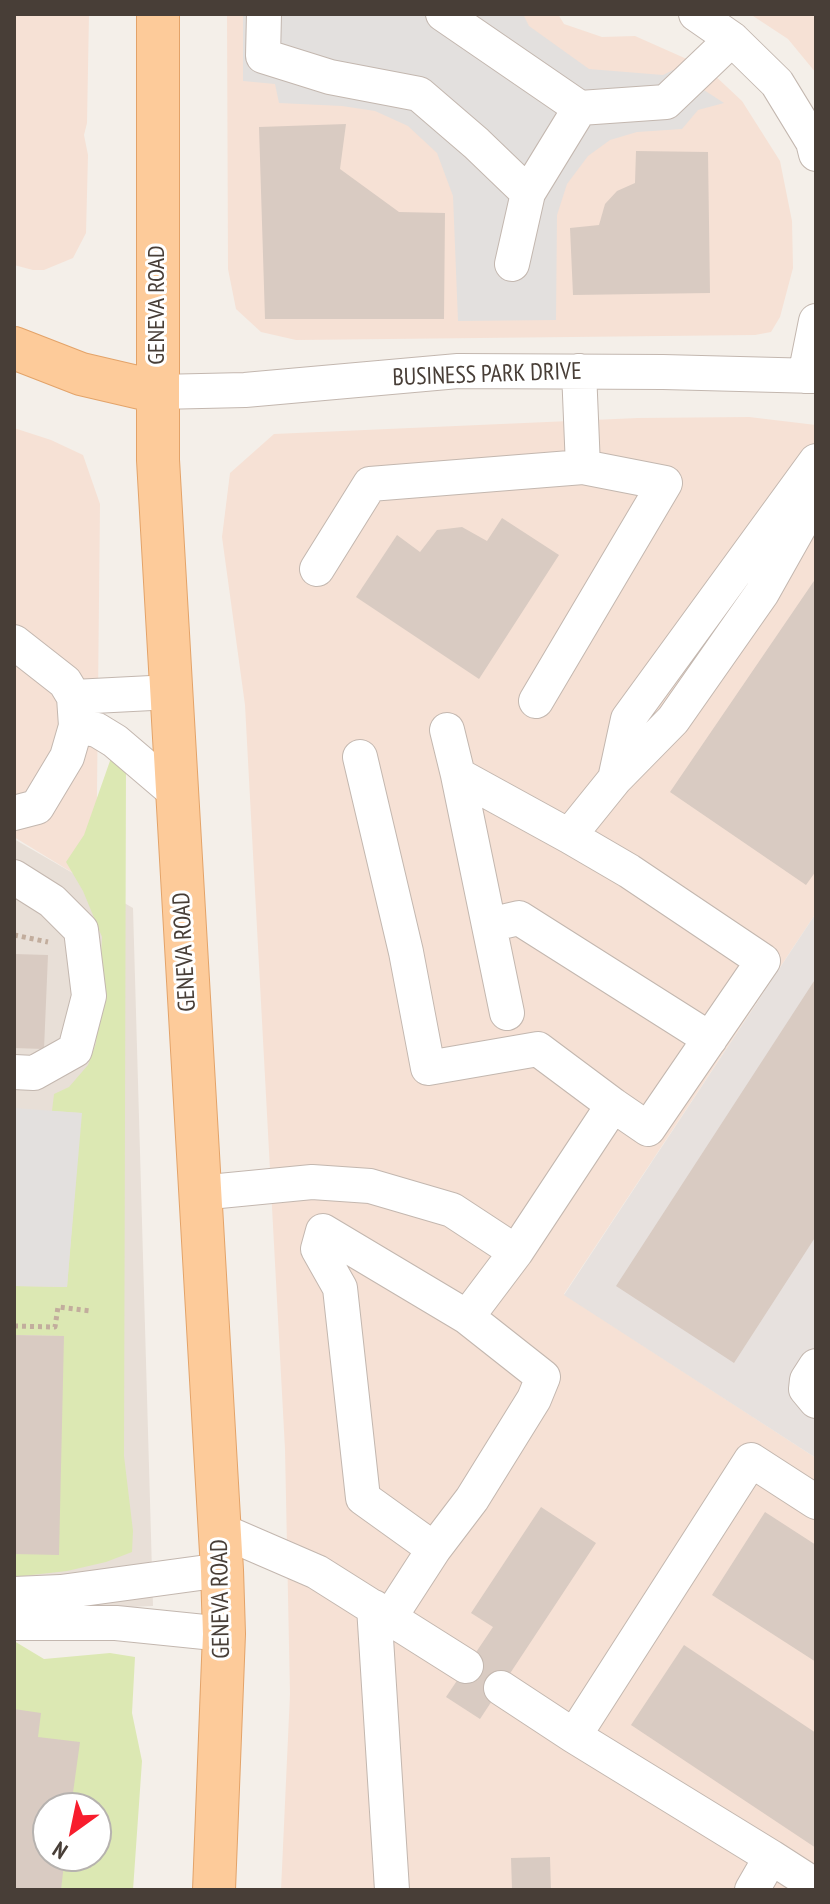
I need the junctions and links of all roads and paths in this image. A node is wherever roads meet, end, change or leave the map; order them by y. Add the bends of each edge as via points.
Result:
1 (158, 14) edge
2 (264, 14) edge
3 (696, 14) edge
4 (458, 19) edge
5 (732, 39) junction
6 (580, 108) junction
7 (816, 154) edge
8 (528, 193) junction
9 (512, 264) dead end
10 (816, 321) edge
11 (14, 348) edge
12 (579, 371) junction
13 (811, 376) edge
14 (158, 392) junction
15 (816, 461) edge
16 (583, 467) junction
17 (816, 497) edge
18 (317, 569) dead end
19 (14, 642) edge
20 (171, 692) junction
21 (536, 701) dead end
22 (75, 711) junction
23 (447, 730) dead end
24 (360, 757) dead end
25 (458, 775) junction
26 (615, 779) junction
27 (176, 793) junction
28 (14, 813) edge
29 (569, 836) junction
30 (14, 877) edge
31 (489, 925) junction
32 (14, 935) edge
33 (58, 943) dead end
34 (507, 1013) dead end
35 (710, 1039) junction
36 (14, 1072) edge
37 (613, 1105) junction
38 (199, 1193) junction
39 (516, 1252) junction
40 (90, 1311) dead end
41 (467, 1317) junction
42 (14, 1326) edge
43 (816, 1366) edge
44 (816, 1401) edge
45 (816, 1502) edge
46 (434, 1549) junction
47 (221, 1550) junction
48 (14, 1594) edge
49 (382, 1612) junction
50 (14, 1623) edge
51 (224, 1634) junction
52 (466, 1666) dead end
53 (501, 1688) dead end
54 (574, 1736) junction
55 (771, 1857) junction
56 (816, 1886) edge
57 (214, 1890) edge
58 (392, 1890) edge
59 (752, 1890) edge

1 - 14 main road, GENEVA ROAD
2 - 8 street via 263,56 330,77 419,94
3 - 5 street
4 - 6 street
5 - 6 street via 666,102
5 - 7 street via 777,83
6 - 8 street
8 - 9 street
10 - 13 street
11 - 14 main road via 81,374
12 - 13 street, BUSINESS PARK DRIVE
12 - 14 street, BUSINESS PARK DRIVE via 458,371 245,390
12 - 16 street
14 - 20 main road, GENEVA ROAD
15 - 26 street via 628,719
16 - 18 street via 370,484
16 - 21 street via 665,483
17 - 26 street via 762,593 673,720
19 - 22 street via 65,682
20 - 22 street
20 - 27 main road, GENEVA ROAD
22 - 27 street
22 - 28 street via 67,757 37,807
23 - 25 street
24 - 37 street via 428,1068 538,1049
25 - 29 street
25 - 31 street
26 - 29 street
27 - 38 main road, GENEVA ROAD
29 - 35 street via 763,961
30 - 36 street via 52,901 81,930 89,996 75,1050 34,1073
31 - 34 street
31 - 35 street via 519,918
32 - 33 path
35 - 37 street via 648,1129
37 - 39 street
38 - 39 street via 312,1182 370,1186 452,1210
38 - 47 main road, GENEVA ROAD
39 - 41 street
40 - 42 path via 58,1307 55,1327
41 - 46 street via 543,1377 472,1499
41 - 46 street via 323,1231 318,1249 340,1288 363,1498
43 - 44 street via 806,1389
45 - 54 street via 751,1460
46 - 49 street
47 - 48 street via 61,1592
47 - 49 street via 317,1572
47 - 51 main road, GENEVA ROAD
49 - 52 street
49 - 58 street
50 - 51 street via 116,1623
51 - 57 main road, GENEVA ROAD
53 - 54 street
54 - 55 street
55 - 56 street
55 - 59 street

